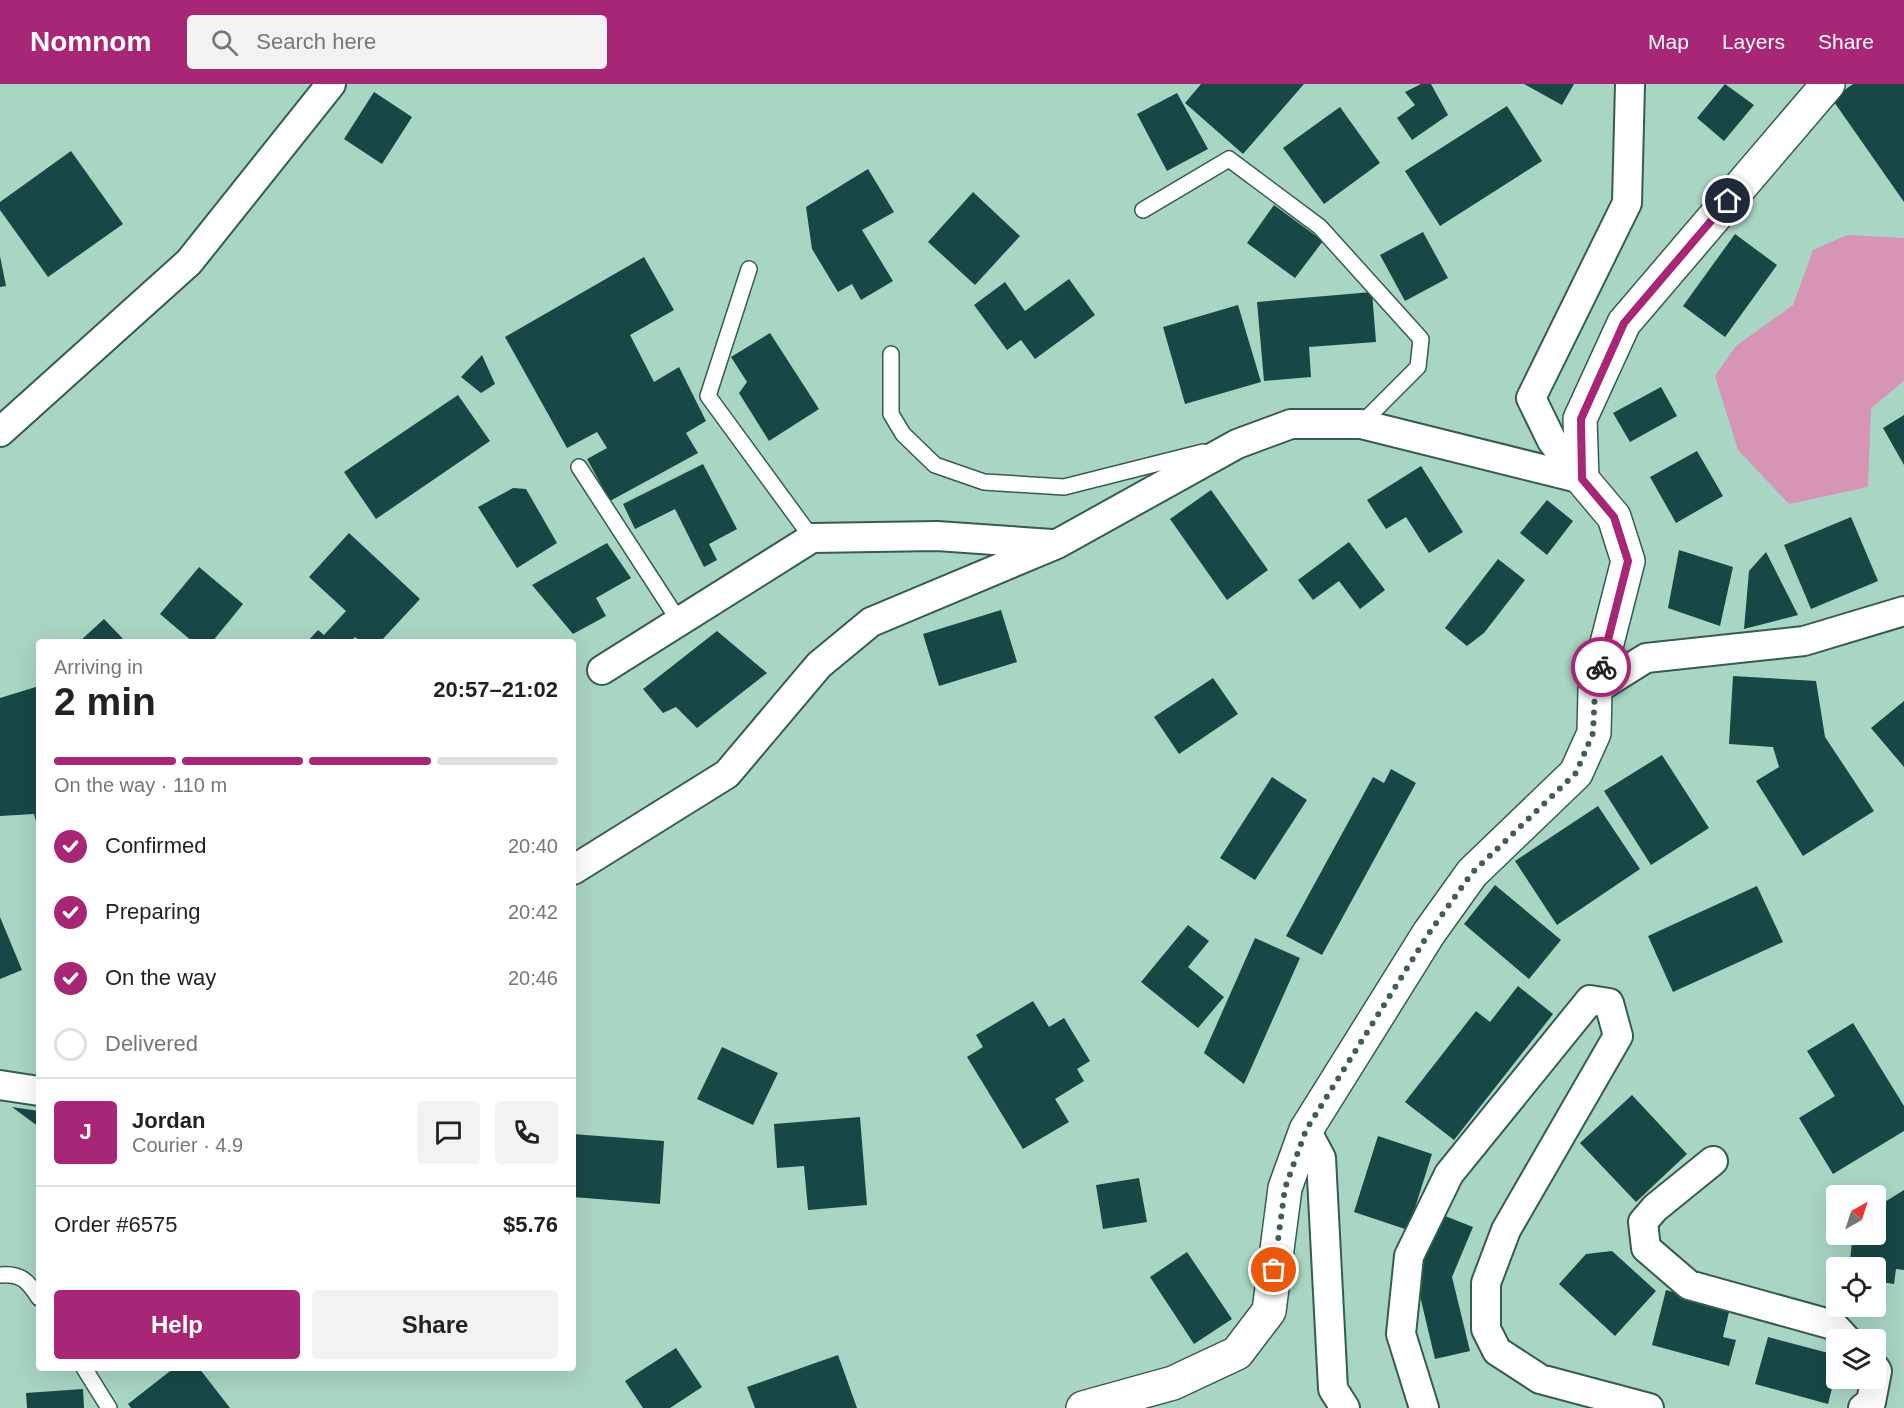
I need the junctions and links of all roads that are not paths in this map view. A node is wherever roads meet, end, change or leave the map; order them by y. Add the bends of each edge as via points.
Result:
1 (331, 84) edge
2 (1630, 84) edge
3 (1828, 84) edge
4 (1143, 210) dead end
5 (749, 269) dead end
6 (891, 354) dead end
7 (1361, 424) junction
8 (0, 432) edge
9 (1237, 444) junction
10 (579, 467) dead end
11 (1582, 479) junction
12 (812, 538) junction
13 (1057, 544) junction
14 (1904, 611) edge
15 (679, 621) junction
16 (602, 670) dead end
17 (1595, 690) junction
18 (576, 866) edge
19 (0, 1085) edge
20 (36, 1090) edge
21 (1306, 1130) junction
22 (1713, 1161) dead end
23 (0, 1275) edge
24 (36, 1293) edge
25 (1837, 1329) edge
26 (86, 1371) edge
27 (1874, 1389) edge
28 (109, 1408) edge
29 (1083, 1408) edge
30 (1345, 1408) edge
31 (1424, 1408) edge
32 (1649, 1408) edge
33 (1863, 1408) edge

1 - 8 street via 189,262
2 - 11 street via 1627,203 1532,398 1552,441
3 - 11 street via 1624,323 1581,419
4 - 7 lane via 1229,159 1320,227 1421,339 1418,368
5 - 12 lane via 708,396
6 - 9 lane via 891,414 903,434 935,465 984,482 1064,487
7 - 9 street via 1291,424
7 - 11 street
9 - 13 street
10 - 15 lane
11 - 17 street via 1614,517 1628,561
12 - 13 street via 937,536
12 - 15 street
13 - 18 street via 871,622 819,665 727,774
14 - 17 street via 1804,641 1646,658
15 - 16 street
17 - 21 street via 1593,733 1576,773 1472,873 1429,933
19 - 20 street
21 - 29 street via 1285,1188 1269,1311 1237,1353 1173,1383
21 - 30 street via 1321,1158 1333,1389
22 - 25 street via 1643,1222 1646,1248 1689,1285
23 - 24 lane via 13,1273 28,1281
26 - 28 lane
27 - 33 street via 1871,1402
31 - 32 street via 1401,1334 1409,1256 1449,1174 1590,1000 1609,1004 1618,1036 1506,1230 1486,1283 1486,1329 1497,1351 1540,1379

